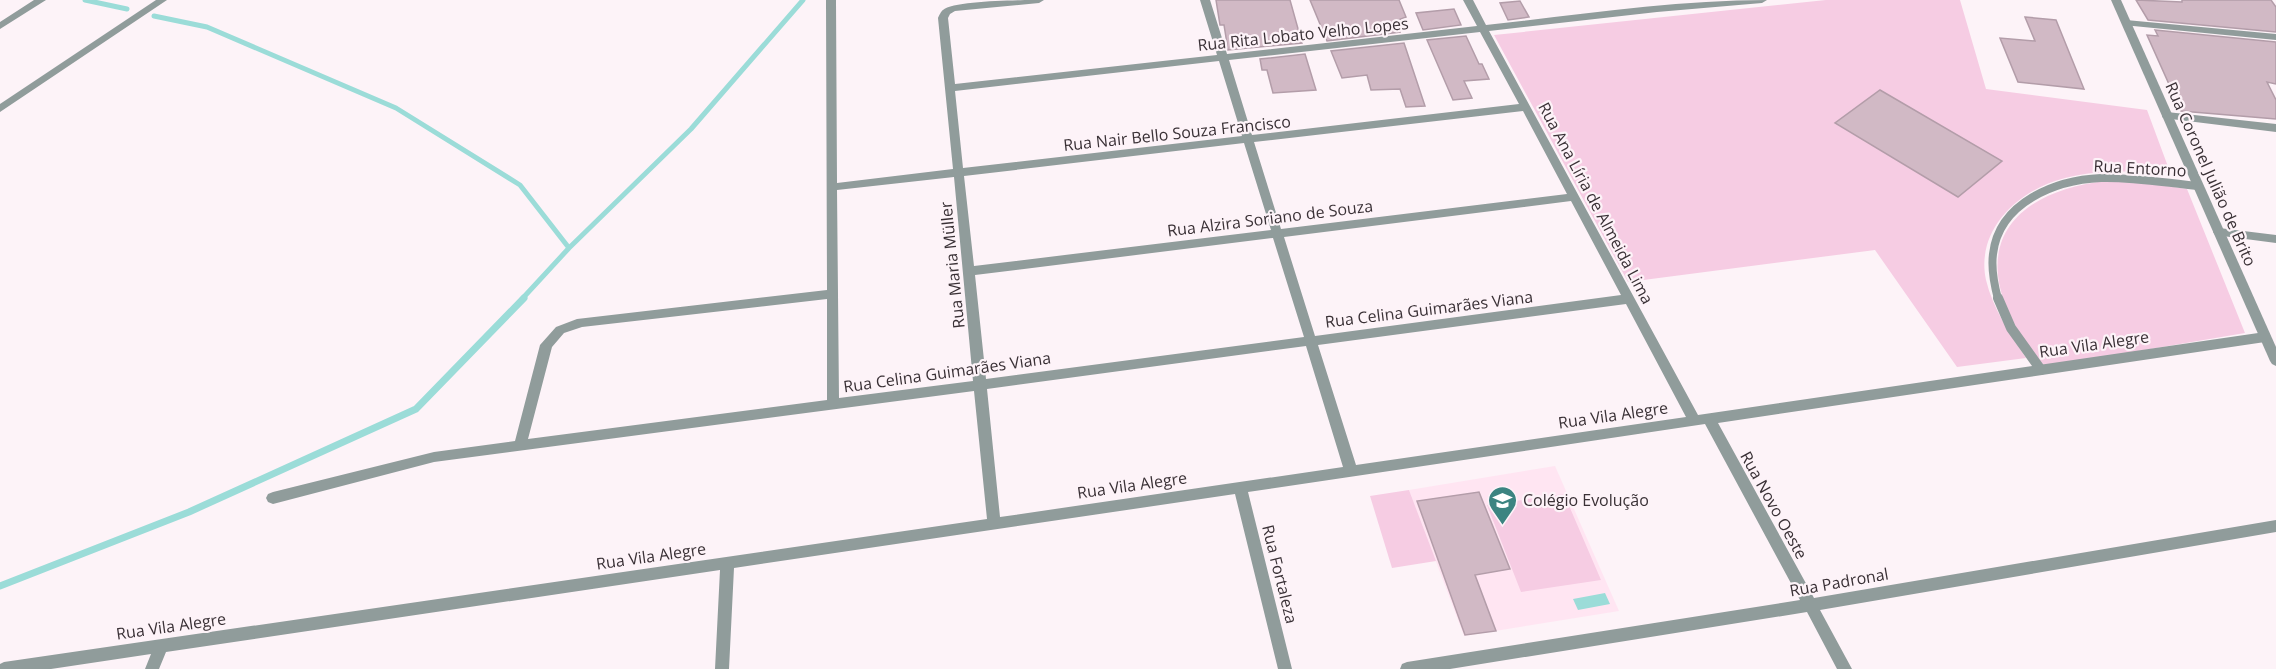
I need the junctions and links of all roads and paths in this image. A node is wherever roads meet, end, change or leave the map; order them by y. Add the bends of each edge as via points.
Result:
1 (41, 0) edge
2 (162, 0) edge
3 (831, 0) edge
4 (1039, 0) edge
5 (1205, 0) edge
6 (1468, 0) edge
7 (1650, 0) edge
8 (1762, 0) edge
9 (2116, 0) edge
10 (1657, 9) junction
11 (2126, 23) junction
12 (0, 26) edge
13 (1484, 30) junction
14 (2276, 37) edge
15 (1223, 58) junction
16 (952, 88) junction
17 (1526, 107) junction
18 (0, 109) edge
19 (2167, 116) junction
20 (2276, 128) edge
21 (1249, 140) junction
22 (960, 172) junction
23 (2198, 186) junction
24 (832, 187) junction
25 (1574, 197) junction
26 (2219, 232) junction
27 (1278, 233) junction
28 (2276, 239) edge
29 (969, 271) junction
30 (832, 294) junction
31 (1629, 299) junction
32 (2265, 337) junction
33 (1311, 341) junction
34 (2276, 361) edge
35 (2041, 370) junction
36 (980, 383) junction
37 (833, 405) junction
38 (1709, 419) junction
39 (1695, 421) junction
40 (520, 447) junction
41 (1351, 471) junction
42 (1240, 487) junction
43 (273, 498) dead end
44 (994, 524) junction
45 (2276, 526) edge
46 (727, 563) junction
47 (1810, 605) junction
48 (161, 646) junction
49 (4, 669) edge
50 (153, 669) edge
51 (722, 669) edge
52 (1285, 669) edge
53 (1407, 669) edge
54 (1845, 669) edge

1 - 12 street
2 - 18 street
3 - 24 street
4 - 16 street, Rua Maria Müller via 953,8 946,12 943,18
5 - 15 street
6 - 13 street, Rua Ana Líria de Almeida Lima
7 - 10 street
8 - 10 street, Rua Rita Lobato Velho Lopes
9 - 11 street, Rua Coronel Julião de Brito
10 - 13 street, Rua Rita Lobato Velho Lopes
11 - 14 street
11 - 19 street, Rua Coronel Julião de Brito
13 - 15 street, Rua Rita Lobato Velho Lopes
13 - 17 street, Rua Ana Líria de Almeida Lima
15 - 16 street, Rua Rita Lobato Velho Lopes
15 - 21 street
16 - 22 street, Rua Maria Müller
17 - 21 street, Rua Nair Bello Souza Francisco
17 - 25 street, Rua Ana Líria de Almeida Lima
19 - 20 street
19 - 23 street, Rua Coronel Julião de Brito
21 - 22 street, Rua Nair Bello Souza Francisco
21 - 27 street
22 - 24 street, Rua Nair Bello Souza Francisco
22 - 29 street, Rua Maria Müller
23 - 26 street, Rua Coronel Julião de Brito
23 - 35 lane, Rua Entorno via 2089,179 2048,190 2026,201 2009,216 1995,236 1992,278 2005,316
24 - 30 street
25 - 27 street, Rua Alzira Soriano de Souza
25 - 31 street, Rua Ana Líria de Almeida Lima
26 - 28 street
26 - 32 street, Rua Coronel Julião de Brito
27 - 29 street, Rua Alzira Soriano de Souza
27 - 33 street
29 - 36 street, Rua Maria Müller
30 - 37 street
30 - 40 street via 581,322 560,330 546,345
31 - 33 street, Rua Celina Guimarães Viana
31 - 39 street, Rua Ana Líria de Almeida Lima
32 - 34 street, Rua Coronel Julião de Brito
32 - 35 street, Rua Vila Alegre
33 - 36 street, Rua Celina Guimarães Viana
33 - 41 street
35 - 38 street, Rua Vila Alegre
36 - 37 street, Rua Celina Guimarães Viana
36 - 44 street, Rua Maria Müller
37 - 40 street, Rua Celina Guimarães Viana
38 - 39 street, Rua Vila Alegre
38 - 47 street, Rua Novo Oeste
39 - 41 street, Rua Vila Alegre
40 - 43 street, Rua Celina Guimarães Viana via 410,461
41 - 42 street, Rua Vila Alegre
42 - 44 street, Rua Vila Alegre
42 - 52 street, Rua Fortaleza
44 - 46 street, Rua Vila Alegre
45 - 47 street, Rua Padronal
46 - 48 street, Rua Vila Alegre
46 - 51 street
47 - 53 street, Rua Padronal
47 - 54 street, Rua Novo Oeste
48 - 49 street, Rua Vila Alegre
48 - 50 street

